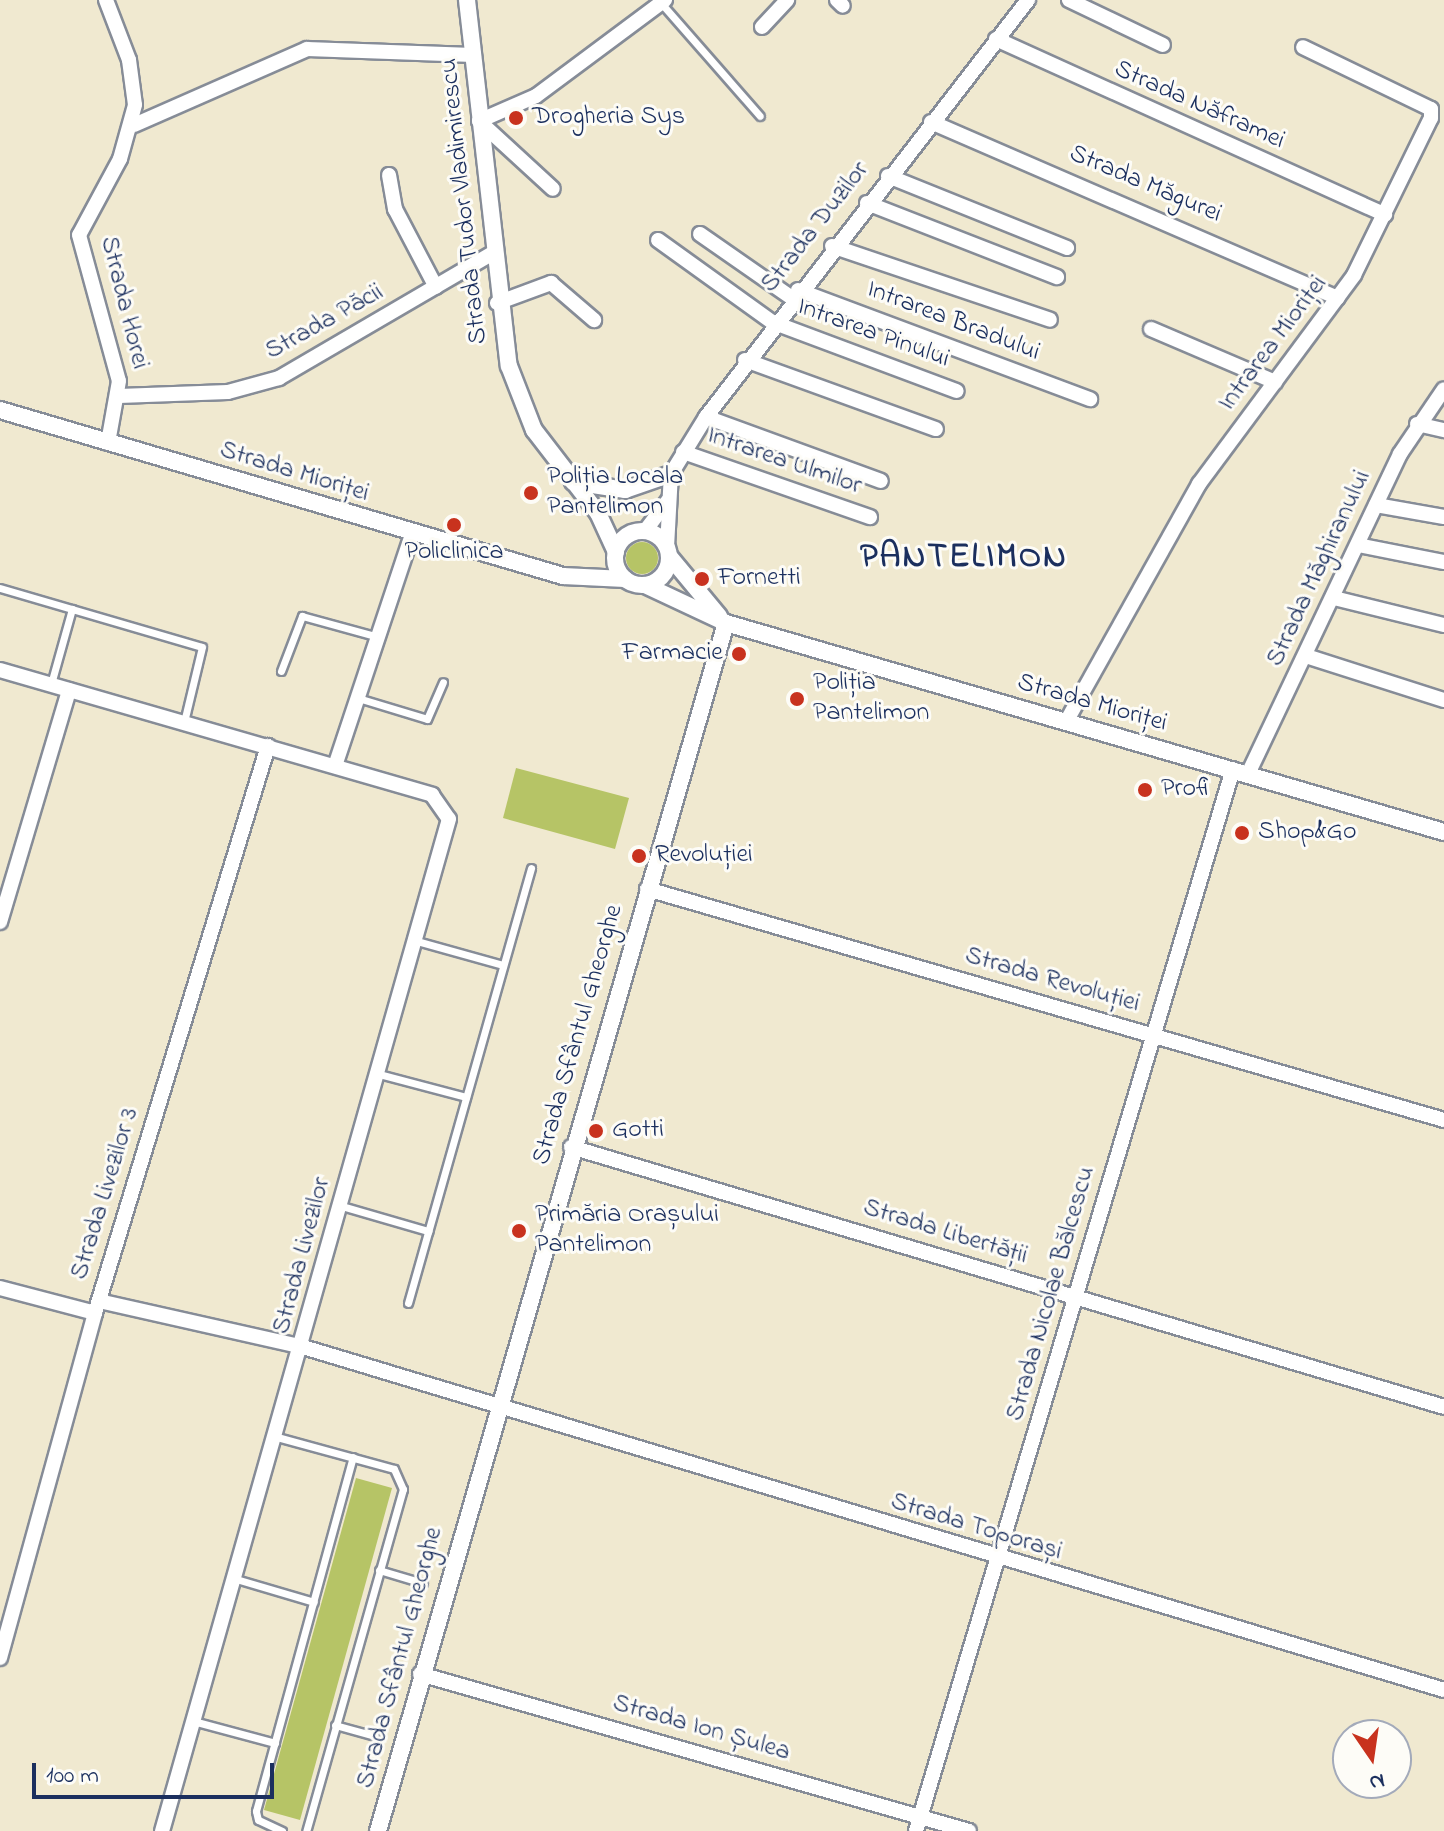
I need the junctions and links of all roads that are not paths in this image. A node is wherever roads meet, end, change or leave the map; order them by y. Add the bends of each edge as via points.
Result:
1 (106, 0) edge
2 (467, 0) edge
3 (787, 0) edge
4 (1028, 0) edge
5 (1069, 0) edge
6 (663, 2) edge
7 (762, 27) dead end
8 (996, 39) junction
9 (1163, 45) dead end
10 (1303, 47) dead end
11 (473, 55) junction
12 (760, 116) dead end
13 (479, 121) junction
14 (931, 122) junction
15 (134, 125) junction
16 (389, 175) dead end
17 (888, 176) junction
18 (553, 189) dead end
19 (867, 203) junction
20 (1385, 215) junction
21 (700, 234) dead end
22 (658, 240) dead end
23 (832, 246) junction
24 (1067, 248) dead end
25 (493, 253) junction
26 (1057, 277) dead end
27 (436, 287) junction
28 (795, 294) junction
29 (1338, 298) junction
30 (497, 303) junction
31 (594, 320) dead end
32 (1050, 320) dead end
33 (772, 322) junction
34 (1151, 329) dead end
35 (745, 360) junction
36 (1275, 382) junction
37 (1444, 389) edge
38 (957, 391) dead end
39 (119, 396) junction
40 (1090, 399) dead end
41 (0, 410) edge
42 (706, 417) junction
43 (1417, 424) junction
44 (936, 429) dead end
45 (1444, 430) edge
46 (108, 443) junction
47 (683, 452) junction
48 (671, 474) junction
49 (881, 481) dead end
50 (571, 482) junction
51 (668, 501) junction
52 (1376, 505) junction
53 (598, 513) junction
54 (870, 517) dead end
55 (1444, 517) edge
56 (640, 532) junction
57 (412, 534) junction
58 (1358, 545) junction
59 (668, 552) junction
60 (615, 556) junction
61 (1444, 562) edge
62 (575, 578) junction
63 (625, 579) junction
64 (645, 585) junction
65 (0, 588) edge
66 (1334, 598) junction
67 (72, 609) junction
68 (726, 623) junction
69 (1444, 625) edge
70 (378, 637) junction
71 (1306, 656) junction
72 (0, 670) edge
73 (281, 671) dead end
74 (443, 682) dead end
75 (51, 685) junction
76 (69, 690) junction
77 (358, 697) junction
78 (1444, 700) edge
79 (184, 722) junction
80 (1066, 722) junction
81 (268, 746) junction
82 (335, 766) junction
83 (1241, 772) junction
84 (1444, 832) edge
85 (531, 868) dead end
86 (647, 889) junction
87 (0, 922) edge
88 (417, 941) junction
89 (503, 965) junction
90 (1153, 1035) junction
91 (379, 1074) junction
92 (466, 1097) junction
93 (1444, 1120) edge
94 (571, 1147) junction
95 (342, 1206) junction
96 (428, 1231) junction
97 (0, 1288) edge
98 (1076, 1297) junction
99 (408, 1303) dead end
100 (97, 1307) junction
101 (303, 1347) junction
102 (1444, 1407) edge
103 (496, 1408) junction
104 (277, 1437) junction
105 (353, 1457) junction
106 (998, 1560) junction
107 (379, 1570) junction
108 (236, 1579) junction
109 (423, 1583) dead end
110 (314, 1602) junction
111 (0, 1658) edge
112 (420, 1674) junction
113 (1444, 1690) edge
114 (193, 1721) junction
115 (335, 1725) junction
116 (375, 1736) dead end
117 (275, 1743) junction
118 (918, 1824) edge
119 (162, 1831) edge
120 (282, 1831) edge
121 (306, 1831) edge
122 (378, 1831) edge
123 (969, 1831) edge

1 - 15 street via 129,60
2 - 11 street, Strada Tudor Vladimirescu
3 - 7 street
4 - 8 street, Strada Duzilor
5 - 9 street
6 - 12 lane
6 - 13 street via 536,96
8 - 14 street, Strada Duzilor
8 - 20 street, Strada Năframei
10 - 20 street, Intrarea Mioriței via 1431,109
11 - 13 street, Strada Tudor Vladimirescu
11 - 15 street via 307,49
13 - 18 street
13 - 25 street, Strada Tudor Vladimirescu
14 - 17 street, Strada Duzilor
14 - 29 street, Strada Măgurei
15 - 39 street, Strada Horei via 79,235
16 - 27 street via 395,209
17 - 19 street, Strada Duzilor
17 - 24 street
19 - 23 street, Strada Duzilor
19 - 26 street
20 - 29 street, Intrarea Mioriței
21 - 28 street, Intrarea Bradului
22 - 33 street, Intrarea Pinului
23 - 28 street, Strada Duzilor
23 - 32 street
25 - 27 street, Strada Păcii
25 - 30 street, Strada Tudor Vladimirescu
27 - 39 street, Strada Păcii via 257,386
28 - 33 street, Strada Duzilor
28 - 40 street, Intrarea Bradului
29 - 36 street, Intrarea Mioriței
30 - 31 street via 556,283
30 - 50 street, Strada Tudor Vladimirescu via 521,402
33 - 35 street, Strada Duzilor
33 - 38 street, Intrarea Pinului
34 - 36 street
35 - 42 street, Strada Duzilor
35 - 44 street
36 - 80 street, Intrarea Mioriței via 1193,495
37 - 43 street, Strada Măghiranului
39 - 46 street, Strada Horei
41 - 46 street, Strada Mioriței
42 - 47 street, Strada Duzilor
42 - 49 street
43 - 45 street
43 - 52 street, Strada Măghiranului
46 - 57 street, Strada Mioriței
47 - 48 street, Strada Duzilor
47 - 54 street, Intrarea Ulmilor
48 - 50 street via 618,491
48 - 51 street, Strada Duzilor
50 - 53 street, Strada Tudor Vladimirescu
51 - 56 street
51 - 59 street, Strada Duzilor
52 - 55 street
52 - 58 street, Strada Măghiranului
53 - 56 street, Strada Tudor Vladimirescu
53 - 60 street, Strada Tudor Vladimirescu
56 - 59 street
56 - 60 street
57 - 62 street, Strada Mioriței
57 - 70 street
58 - 61 street
58 - 66 street, Strada Măghiranului
59 - 64 street via 660,579
59 - 68 street
60 - 62 street
60 - 63 street
62 - 63 street, Strada Mioriței
63 - 64 street
64 - 68 street, Strada Mioriței
65 - 67 lane
66 - 69 street
66 - 71 street, Strada Măghiranului
67 - 75 lane
67 - 79 lane via 202,647
68 - 80 street, Strada Mioriței
68 - 86 street, Strada Sfântul Gheorghe
70 - 73 lane via 302,616
70 - 77 street
71 - 78 street
71 - 83 street, Strada Măghiranului
72 - 75 street, Strada Livezilor
74 - 77 lane via 427,719
75 - 76 street, Strada Livezilor
76 - 79 street, Strada Livezilor
76 - 87 street
77 - 82 street
79 - 81 street, Strada Livezilor
80 - 83 street, Strada Mioriței
81 - 82 street, Strada Livezilor
81 - 100 street, Strada Livezilor 3
82 - 88 street, Strada Livezilor via 432,795 446,809 448,830
83 - 84 street, Strada Mioriței
83 - 90 street, Strada Nicolae Bălcescu
85 - 89 lane
86 - 90 street, Strada Revoluției
86 - 94 street, Strada Sfântul Gheorghe
88 - 89 lane
88 - 91 street, Strada Livezilor
89 - 92 lane
90 - 93 street, Strada Revoluției
90 - 98 street, Strada Nicolae Bălcescu
91 - 92 lane
91 - 95 street, Strada Livezilor
92 - 96 lane
94 - 98 street, Strada Libertății
94 - 103 street, Strada Sfântul Gheorghe
95 - 96 lane
95 - 101 street, Strada Livezilor
96 - 99 lane
97 - 100 street, Strada Toporași
98 - 102 street, Strada Libertății
98 - 106 street, Strada Nicolae Bălcescu
100 - 101 street, Strada Toporași
100 - 111 street, Strada Livezilor 3
101 - 103 street, Strada Toporași
101 - 104 street, Strada Livezilor
103 - 106 street, Strada Toporași
103 - 112 street, Strada Sfântul Gheorghe
104 - 105 lane
104 - 108 street, Strada Livezilor
105 - 107 lane via 402,1477
105 - 110 lane
106 - 113 street, Strada Toporași
106 - 118 street, Strada Nicolae Bălcescu
107 - 109 lane
107 - 115 lane
108 - 110 lane
108 - 114 street, Strada Livezilor
110 - 117 lane
112 - 118 street, Strada Ion Șulea
112 - 122 street, Strada Sfântul Gheorghe
114 - 117 lane
114 - 119 street, Strada Livezilor
115 - 116 lane
115 - 121 lane
117 - 120 lane via 256,1811 258,1820
118 - 123 street, Strada Ion Șulea

